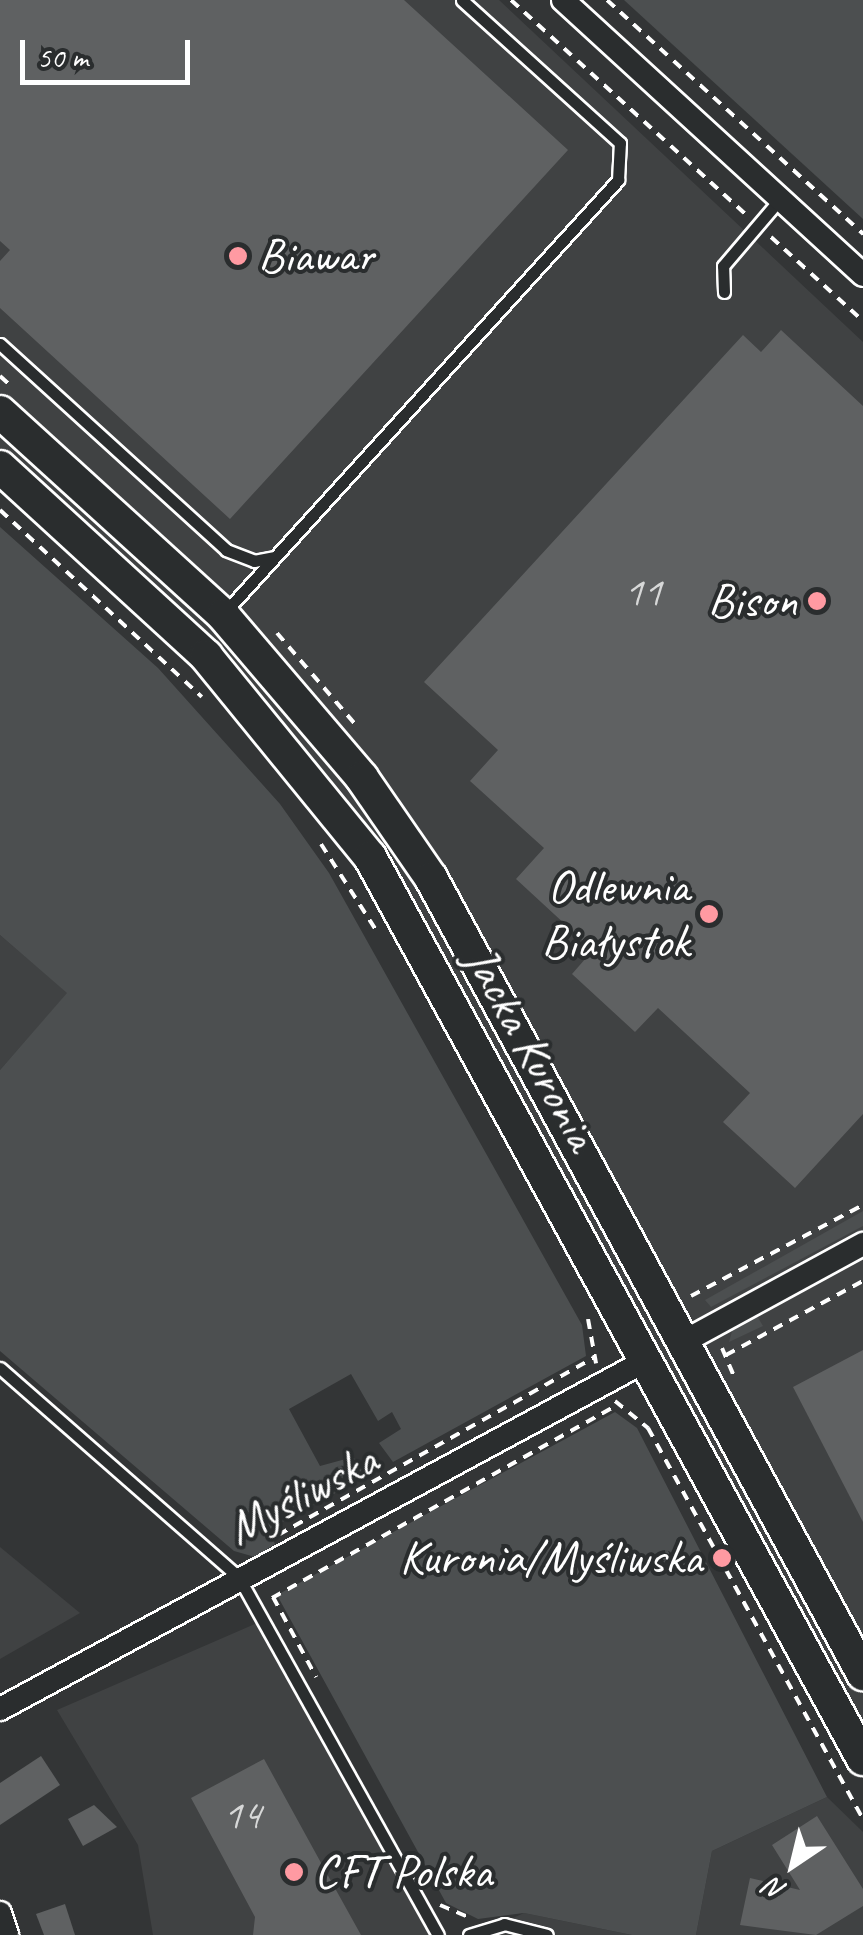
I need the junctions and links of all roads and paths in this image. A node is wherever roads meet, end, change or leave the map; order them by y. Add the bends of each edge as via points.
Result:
1 (462, 0) edge
2 (511, 0) edge
3 (563, 0) edge
4 (607, 0) edge
5 (780, 199) junction
6 (758, 226) junction
7 (863, 234) edge
8 (863, 275) edge
9 (724, 292) dead end
10 (863, 322) edge
11 (0, 344) edge
12 (0, 412) edge
13 (0, 467) edge
14 (0, 510) edge
15 (274, 557) junction
16 (223, 614) junction
17 (214, 711) dead end
18 (313, 834) dead end
19 (388, 950) dead end
20 (863, 1205) edge
21 (863, 1244) edge
22 (863, 1281) edge
23 (691, 1296) dead end
24 (584, 1311) dead end
25 (685, 1341) junction
26 (726, 1355) dead end
27 (647, 1360) junction
28 (0, 1368) edge
29 (602, 1384) junction
30 (619, 1404) junction
31 (238, 1576) junction
32 (273, 1598) junction
33 (257, 1606) junction
34 (863, 1674) edge
35 (320, 1683) dead end
36 (0, 1709) edge
37 (863, 1759) edge
38 (863, 1819) edge
39 (432, 1888) dead end
40 (0, 1913) edge
41 (472, 1934) edge
42 (7, 1935) edge
43 (438, 1935) edge
44 (547, 1935) edge

1 - 15 lane via 620,143 618,180
2 - 6 path
3 - 5 street
4 - 7 path
5 - 6 lane
5 - 8 street
6 - 9 lane via 724,266
6 - 10 path
11 - 15 lane via 226,550 254,562
12 - 16 main road, Jacka Kuronia
13 - 27 main road, Jacka Kuronia via 206,656 370,858
14 - 17 path
15 - 16 lane
16 - 25 main road, Jacka Kuronia via 362,778 431,878
18 - 19 path
20 - 23 path
21 - 25 street
22 - 26 path
24 - 29 path
25 - 27 main road
25 - 34 main road, Jacka Kuronia
27 - 29 street, Myśliwska
27 - 37 main road, Jacka Kuronia
28 - 31 lane
29 - 30 path
29 - 31 street, Myśliwska
30 - 32 path
30 - 38 path via 648,1428
31 - 33 lane
31 - 36 street, Myśliwska
32 - 33 path
32 - 35 path
33 - 43 lane
39 - 41 path
40 - 42 street
41 - 44 lane via 504,1924

